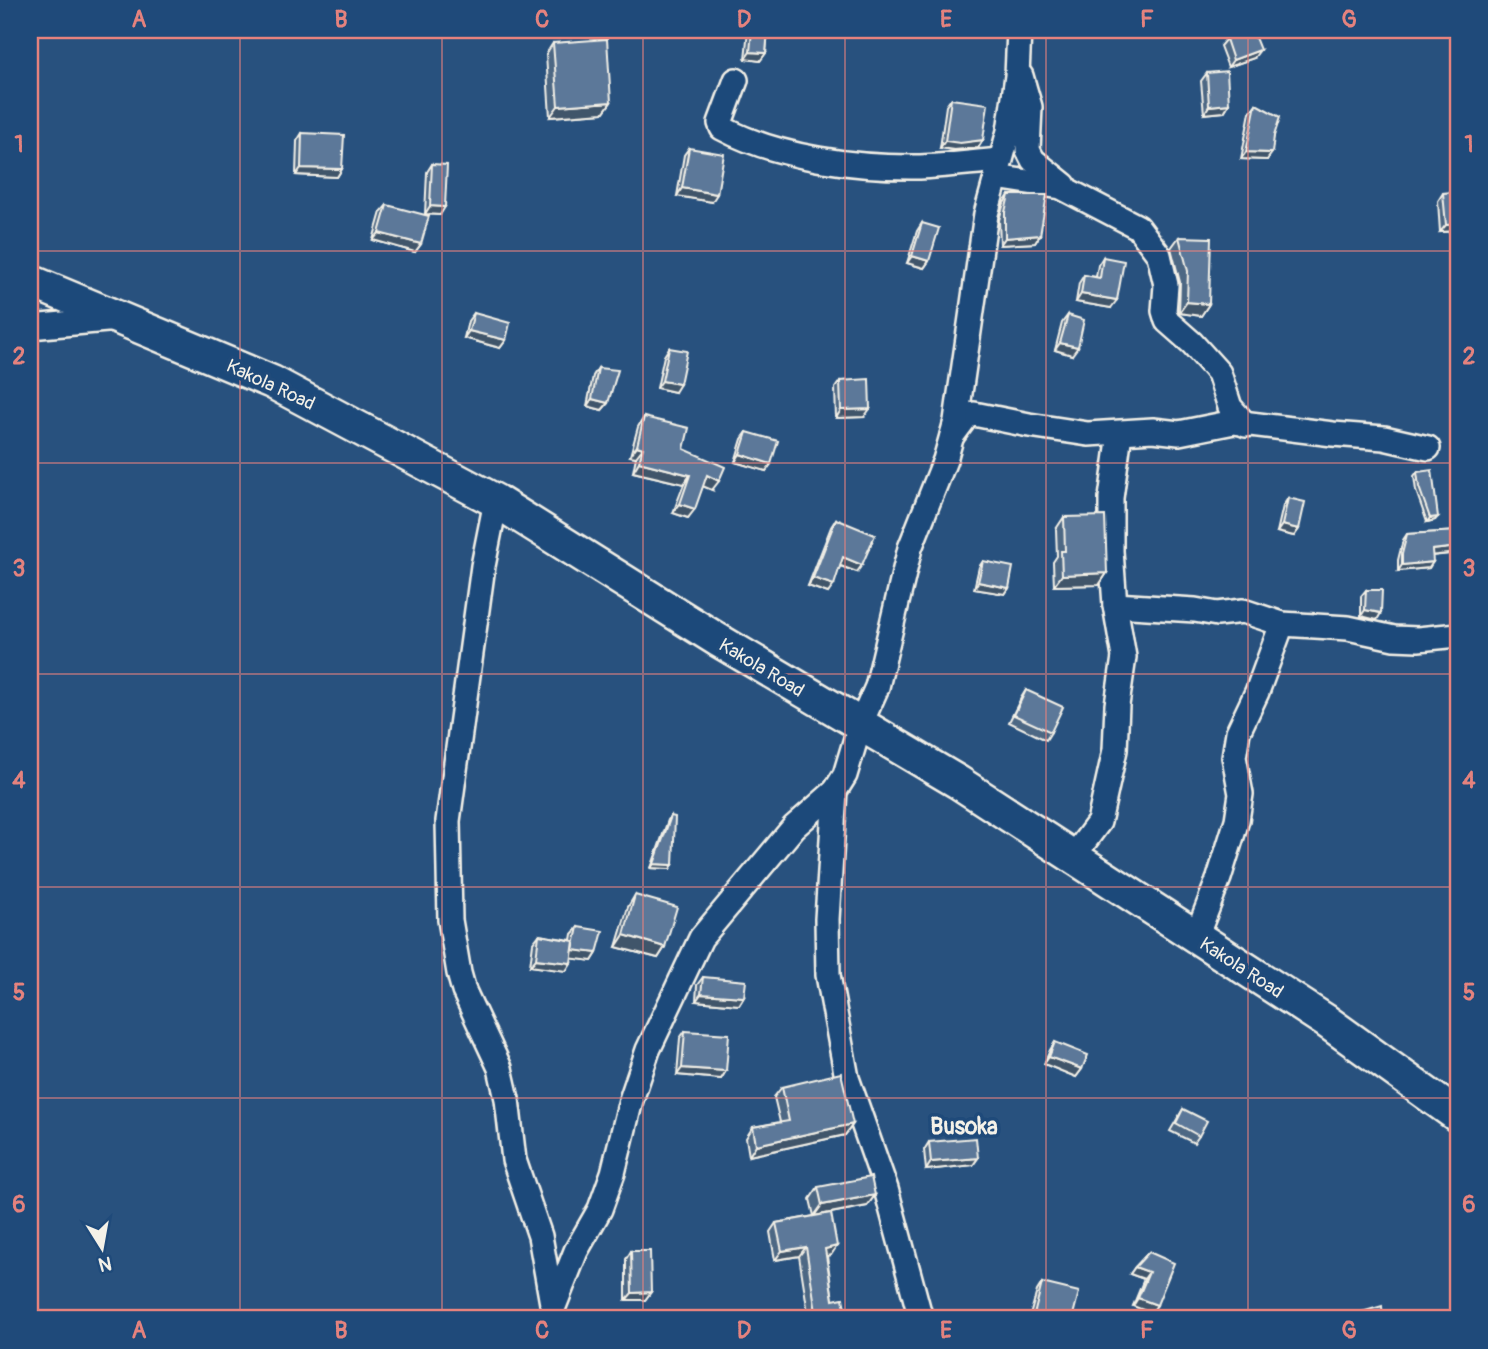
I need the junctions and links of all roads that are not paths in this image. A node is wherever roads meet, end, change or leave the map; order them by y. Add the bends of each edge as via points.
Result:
1 (1019, 30) edge
2 (1018, 66) junction
3 (736, 80) dead end
4 (998, 169) junction
5 (1072, 192) junction
6 (30, 281) edge
7 (121, 319) junction
8 (30, 327) edge
9 (1246, 425) junction
10 (1120, 433) junction
11 (952, 436) junction
12 (1428, 448) dead end
13 (496, 501) junction
14 (1115, 606) junction
15 (1282, 624) junction
16 (1458, 635) edge
17 (860, 725) junction
18 (835, 791) junction
19 (1073, 857) junction
20 (1196, 937) junction
21 (1458, 1116) edge
22 (553, 1314) edge
23 (921, 1319) edge

1 - 2 street
2 - 4 street via 1009,131
2 - 5 street via 1030,107 1028,150 1033,160
3 - 4 street via 720,123 746,140 843,163
4 - 5 street
4 - 11 street via 986,214
5 - 9 street via 1138,227 1153,244 1164,275 1167,321 1219,373 1230,407
6 - 7 main road, Kakola Road
7 - 8 street
7 - 13 main road, Kakola Road via 272,382
9 - 10 street via 1234,422 1179,433
9 - 12 street via 1384,438
10 - 11 street via 1088,434 974,414 967,416
10 - 14 street via 1111,498
11 - 17 street via 910,548 877,687
13 - 17 main road, Kakola Road
13 - 22 street via 450,809 450,920 464,991 500,1068 514,1160 540,1236
14 - 15 street via 1217,614 1243,611
14 - 19 street via 1124,657 1115,750 1099,822
15 - 16 street via 1348,628 1394,638
15 - 20 street via 1238,732 1234,757 1241,794 1237,820
17 - 18 street via 845,775
17 - 19 main road, Kakola Road
18 - 22 street via 794,827 701,938 648,1050 613,1173 600,1209 576,1251
18 - 23 street via 828,975 847,1078 886,1189
19 - 20 main road, Kakola Road
20 - 21 main road, Kakola Road via 1326,1021

